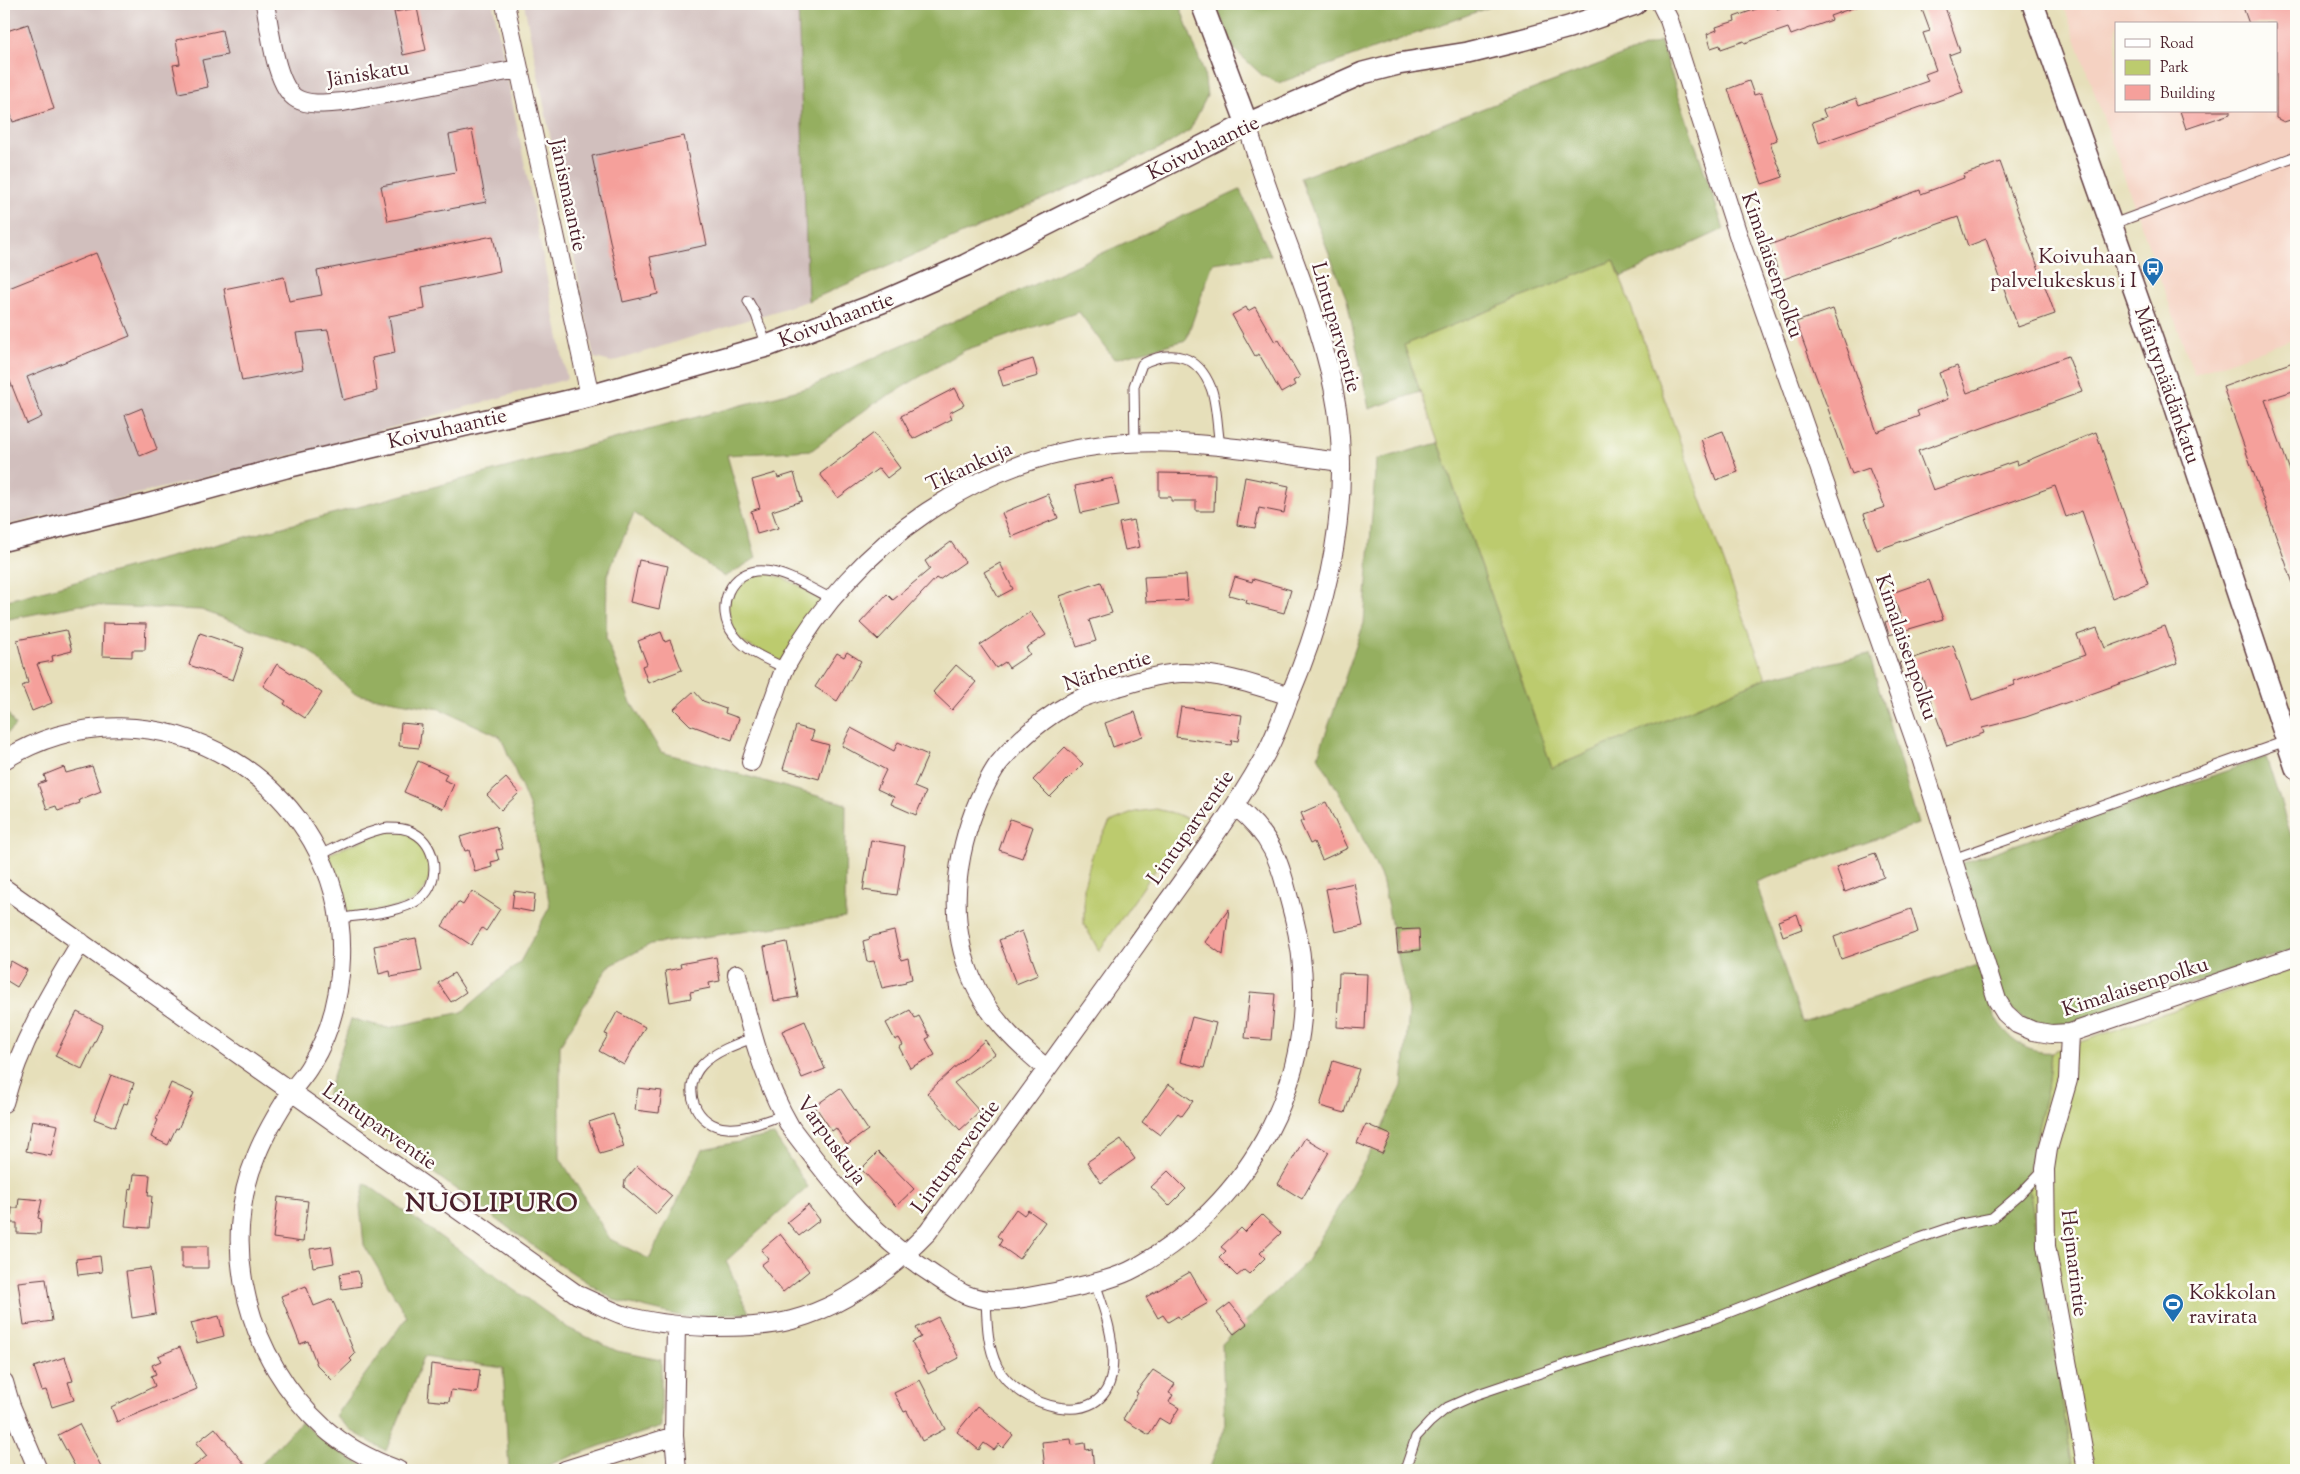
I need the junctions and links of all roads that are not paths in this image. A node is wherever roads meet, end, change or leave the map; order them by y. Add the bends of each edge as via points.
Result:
1 (265, 4) edge
2 (505, 4) edge
3 (1202, 4) edge
4 (1634, 4) edge
5 (1661, 4) edge
6 (2033, 4) edge
7 (518, 69) junction
8 (1247, 124) junction
9 (2296, 156) edge
10 (2113, 224) junction
11 (748, 301) dead end
12 (767, 346) junction
13 (590, 396) junction
14 (1135, 443) junction
15 (1220, 445) junction
16 (1340, 462) junction
17 (4, 540) edge
18 (832, 598) junction
19 (785, 668) junction
20 (1290, 696) junction
21 (2286, 741) junction
22 (4, 760) edge
23 (750, 762) dead end
24 (2296, 768) edge
25 (1235, 806) junction
26 (320, 854) junction
27 (1953, 859) junction
28 (4, 888) edge
29 (340, 918) junction
30 (81, 942) junction
31 (2296, 956) edge
32 (737, 974) dead end
33 (2070, 1033) junction
34 (753, 1038) junction
35 (1046, 1068) junction
36 (292, 1091) junction
37 (4, 1103) edge
38 (784, 1115) junction
39 (2044, 1169) junction
40 (905, 1256) junction
41 (1095, 1283) junction
42 (986, 1299) junction
43 (676, 1326) junction
44 (4, 1382) edge
45 (674, 1436) junction
46 (38, 1470) edge
47 (398, 1470) edge
48 (566, 1470) edge
49 (677, 1470) edge
50 (1404, 1470) edge
51 (2087, 1470) edge

1 - 7 street, Jäniskatu via 283,84 297,99 323,104 343,102
2 - 7 street, Jänismaantie
3 - 8 street
4 - 8 street, Koivuhaantie via 1521,40 1362,73
5 - 27 street, Kimalaisenpolku
6 - 10 street, Mäntynäädänkatu
7 - 13 street, Jänismaantie
8 - 12 street, Koivuhaantie via 966,265 882,302
8 - 16 street, Lintuparventie via 1259,167 1320,333 1337,410
9 - 10 lane
10 - 21 street, Mäntynäädänkatu
11 - 12 lane
12 - 13 street, Koivuhaantie
13 - 17 street, Koivuhaantie via 286,467 147,506
14 - 15 street, Tikankuja
14 - 15 lane via 1134,386 1142,364 1158,356 1180,356 1196,363 1211,388
14 - 18 street, Tikankuja via 1098,447 1040,460 1013,468 955,494 928,509 882,546
15 - 16 street, Tikankuja
16 - 20 street, Lintuparventie via 1335,551 1327,589 1314,637
18 - 19 street, Tikankuja
18 - 19 lane via 764,570 734,580 724,606 725,620 732,634 753,653
19 - 23 street, Tikankuja
20 - 25 street, Lintuparventie via 1265,756
20 - 35 street, Närhentie via 1225,676 1160,675 1073,702 1043,721 998,764 984,788 964,842 958,872 957,914 961,946 972,979 991,1012 1012,1037
21 - 24 street, Mäntynäädänkatu
21 - 27 lane
22 - 26 street via 39,742 96,729 124,728 183,737 210,747 260,778 300,820
25 - 35 street, Lintuparventie
25 - 41 street via 1256,822 1272,846 1296,927 1304,1004 1301,1039 1291,1075 1277,1116 1256,1154 1232,1189 1204,1219 1136,1268
26 - 29 street
26 - 29 lane via 373,832 402,828 415,833 432,854 435,870 432,884 412,905
27 - 33 street, Kimalaisenpolku via 1997,1000 2005,1013 2017,1024 2033,1031
28 - 30 street, Lintuparventie
29 - 36 street via 342,958 332,1015 324,1042
30 - 36 street, Lintuparventie
30 - 37 street via 29,1035
31 - 33 street, Kimalaisenpolku
32 - 34 street, Varpuskuja
33 - 39 street, Hejmarintie via 2068,1080
34 - 38 street, Varpuskuja via 774,1098
34 - 38 lane via 721,1052 700,1067 692,1088 693,1105 705,1121 727,1128 756,1124
35 - 40 street, Lintuparventie via 928,1232
36 - 43 street, Lintuparventie via 578,1295 623,1314
36 - 47 street via 257,1152 240,1213 241,1263 251,1314 265,1349 305,1408 344,1443
38 - 40 street, Varpuskuja via 846,1199
39 - 50 lane via 1992,1218 1961,1224 1920,1238 1710,1320 1570,1363 1448,1407 1416,1437
39 - 51 street, Hejmarintie via 2046,1246
40 - 42 street, Varpuskuja via 962,1293
40 - 43 street, Lintuparventie via 839,1301 793,1320 748,1327
41 - 42 street via 1008,1300
41 - 42 lane via 1110,1331 1112,1373 1100,1396 1076,1409 1061,1409 1032,1399 998,1369 988,1335
43 - 45 street
44 - 46 street
45 - 48 street
45 - 49 street

